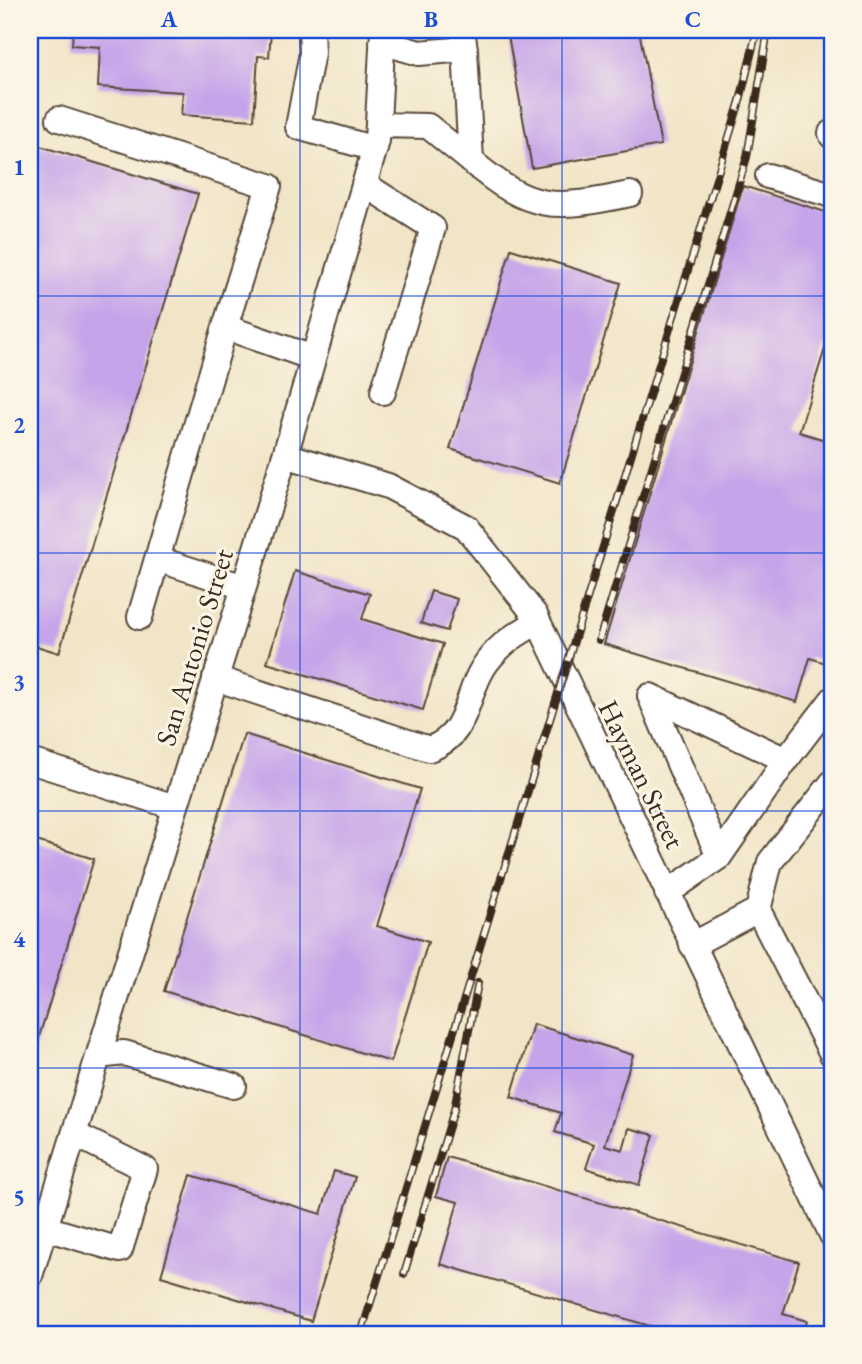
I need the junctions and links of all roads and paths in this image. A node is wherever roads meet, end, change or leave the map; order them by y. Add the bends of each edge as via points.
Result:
1 (311, 30) edge
2 (383, 36) edge
3 (463, 39) edge
4 (60, 119) dead end
5 (377, 137) junction
6 (471, 161) junction
7 (768, 176) dead end
8 (364, 184) junction
9 (630, 194) dead end
10 (832, 195) edge
11 (225, 327) junction
12 (313, 358) junction
13 (383, 392) dead end
14 (285, 455) junction
15 (157, 559) junction
16 (244, 587) junction
17 (140, 617) dead end
18 (538, 622) junction
19 (215, 678) junction
20 (832, 700) edge
21 (786, 760) junction
22 (30, 761) edge
23 (832, 783) edge
24 (175, 807) junction
25 (719, 857) junction
26 (667, 893) junction
27 (758, 910) junction
28 (692, 945) junction
29 (832, 1054) edge
30 (98, 1056) junction
31 (234, 1086) dead end
32 (74, 1134) junction
33 (44, 1228) junction
34 (832, 1235) edge
35 (30, 1276) edge

1 - 5 street via 312,53 298,127
2 - 3 street via 419,53
2 - 5 street, San Antonio Street
3 - 6 street
4 - 11 street via 269,186
5 - 6 street via 428,126
5 - 8 street, San Antonio Street
6 - 9 street via 502,187 530,202 583,204
7 - 10 street
8 - 12 street, San Antonio Street
8 - 13 street via 433,228
11 - 12 street
11 - 15 street
12 - 14 street, San Antonio Street
14 - 16 street, San Antonio Street
14 - 18 street, Hayman Street via 388,486 466,527
15 - 16 street
15 - 17 street
16 - 19 street, San Antonio Street
18 - 19 street via 508,638 485,664 463,719 447,743 429,748
18 - 26 street, Hayman Street
19 - 24 street, San Antonio Street
20 - 21 street
21 - 25 street
21 - 25 street via 650,696
22 - 24 street
23 - 27 street via 770,862
24 - 30 street, San Antonio Street
25 - 26 street
26 - 28 street, Hayman Street
27 - 28 street
27 - 29 street
28 - 34 street, Hayman Street
30 - 31 street via 124,1053
30 - 32 street, San Antonio Street
32 - 33 street, San Antonio Street
32 - 33 street via 145,1169 120,1250
33 - 35 street, San Antonio Street

